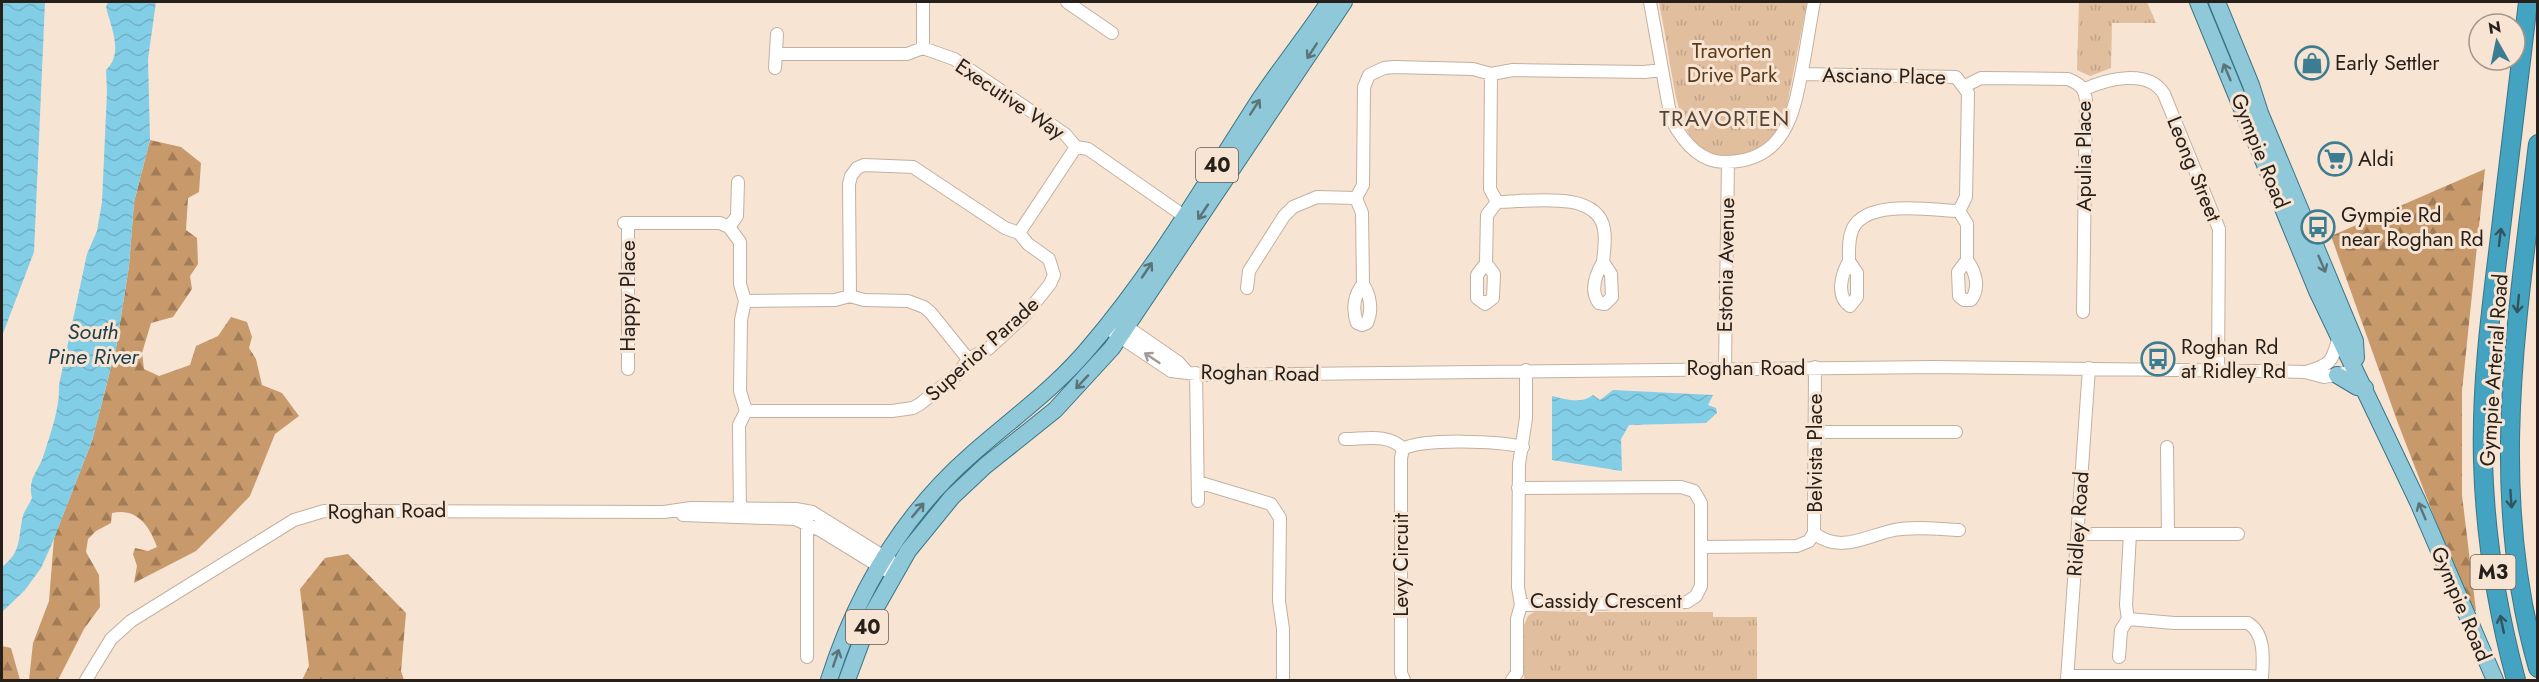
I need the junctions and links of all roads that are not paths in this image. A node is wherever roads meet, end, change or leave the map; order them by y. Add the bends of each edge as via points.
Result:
1 (923, 2) edge
2 (1067, 2) edge
3 (1329, 2) edge
4 (1344, 2) edge
5 (1650, 2) edge
6 (1814, 2) edge
7 (2198, 2) edge
8 (2217, 2) edge
9 (2528, 2) edge
10 (1112, 33) dead end
11 (777, 34) dead end
12 (923, 48) junction
13 (777, 54) junction
14 (775, 68) dead end
15 (1662, 70) junction
16 (1491, 74) junction
17 (1801, 74) junction
18 (1965, 86) junction
19 (2084, 90) junction
20 (2538, 144) edge
21 (1076, 147) junction
22 (1728, 162) junction
23 (738, 182) dead end
24 (1356, 198) junction
25 (1497, 202) junction
26 (1959, 211) junction
27 (1184, 216) junction
28 (729, 227) junction
29 (1019, 233) junction
30 (1967, 260) dead end
31 (1849, 261) dead end
32 (1603, 262) dead end
33 (1486, 263) dead end
34 (1363, 284) dead end
35 (1247, 288) dead end
36 (850, 296) junction
37 (746, 301) junction
38 (2083, 312) dead end
39 (1110, 322) junction
40 (1124, 333) junction
41 (2339, 336) junction
42 (968, 359) junction
43 (2354, 364) junction
44 (1815, 367) junction
45 (1725, 368) junction
46 (2089, 368) junction
47 (628, 369) dead end
48 (1526, 370) junction
49 (2218, 370) junction
50 (1191, 372) junction
51 (2305, 372) junction
52 (2337, 375) junction
53 (2365, 388) junction
54 (746, 411) junction
55 (1815, 432) junction
56 (1956, 432) dead end
57 (1345, 439) dead end
58 (1523, 447) junction
59 (2167, 447) dead end
60 (1403, 449) junction
61 (1198, 482) junction
62 (1518, 488) junction
63 (1198, 501) dead end
64 (807, 511) junction
65 (740, 512) junction
66 (807, 524) junction
67 (1959, 530) dead end
68 (1814, 533) junction
69 (2078, 534) junction
70 (2130, 534) junction
71 (2168, 534) junction
72 (2238, 534) dead end
73 (1701, 547) junction
74 (881, 561) junction
75 (896, 571) junction
76 (1521, 605) junction
77 (2128, 619) junction
78 (807, 657) dead end
79 (2119, 657) dead end
80 (2538, 668) edge
81 (2067, 678) edge
82 (2181, 678) edge
83 (86, 681) edge
84 (829, 681) edge
85 (847, 681) edge
86 (1283, 681) edge
87 (1404, 681) edge
88 (1512, 681) edge
89 (2495, 681) edge
90 (2516, 681) edge

1 - 12 street
2 - 10 street
27 -> 3 main road, 40 via 1281,66
4 -> 40 main road, 40
5 - 15 street
6 - 17 street
41 -> 7 main road, Gympie Road
8 -> 43 main road, Gympie Road via 2355,341
90 -> 9 highway, Gympie Arterial Road / M3 via 2490,556 2483,412 2489,329
11 - 13 street
12 - 13 street via 907,54
12 - 21 street, Executive Way via 954,59 1065,134
13 - 14 street
15 - 16 street via 1513,69
15 - 22 street via 1671,119 1680,136 1704,156
16 - 24 street via 1473,69 1394,67 1369,75 1364,87 1363,185
16 - 25 street via 1490,189
17 - 18 street, Asciano Place via 1956,77
17 - 22 street via 1790,120 1781,138 1758,156
18 - 19 street, Apulia Place via 1981,78 2068,79
18 - 26 street, Asciano Place via 1966,197
19 - 38 street, Apulia Place
19 - 49 street, Leong Street via 2108,80 2134,78 2152,81 2163,94 2219,229
20 -> 80 highway, Gympie Arterial Road / M3 via 2513,352 2509,431 2515,545
21 - 27 street, Executive Way via 1088,149
21 - 29 street
22 - 45 street, Estonia Avenue
23 - 28 street via 737,216
24 - 34 street via 1362,213
24 - 35 street via 1317,198 1293,207 1250,271
25 - 32 street via 1577,202 1592,208 1605,230
25 - 33 street via 1487,215
26 - 30 street, Asciano Place via 1966,225
26 - 31 street via 1882,209 1868,213 1853,229
39 -> 27 main road, 40
28 - 37 street via 740,242 740,284
28 - 47 street, Happy Place via 720,223 626,223
29 - 36 street, Superior Parade via 1005,228 913,167 864,165 857,168 849,184
29 - 42 street, Superior Parade via 1049,259 1054,275 1026,314 988,349
36 - 37 street via 835,300
36 - 42 street via 908,301 924,308
37 - 54 street via 741,320 740,391
39 - 40 street, Roghan Road
74 -> 39 main road, 40 via 911,518 953,471 1056,384
40 - 50 street, Roghan Road via 1171,370
40 -> 75 main road, 40 via 1055,410 952,497
41 - 43 main road, Gympie Road
41 - 51 street, Roghan Road via 2330,363
42 - 54 street, Superior Parade via 959,373 913,408
43 - 52 street
43 - 53 main road, Gympie Road
44 - 45 street, Roghan Road
44 - 46 street, Roghan Road
44 - 55 street, Belvista Place
45 - 48 street, Roghan Road
46 - 49 street, Roghan Road
46 - 69 street, Ridley Road
48 - 50 street, Roghan Road via 1364,374
48 - 58 street, Cassidy Crescent
49 - 51 street, Roghan Road
50 - 61 street
51 - 52 street, Roghan Road
52 - 53 main road
89 -> 53 main road, Gympie Road
54 - 65 street via 739,425
55 - 56 street
55 - 68 street, Belvista Place
57 - 60 street via 1388,439
58 - 60 street via 1499,442 1418,443
58 - 62 street, Cassidy Crescent
59 - 71 street
60 - 87 street, Levy Circuit
61 - 63 street
61 - 86 street via 1270,504 1280,518
62 - 73 street, Cassidy Crescent via 1688,488 1699,496 1701,503
62 - 76 street, Cassidy Crescent
64 - 65 street, Roghan Road
64 - 66 street
64 - 74 street, Roghan Road
65 - 66 street, Roghan Road
65 - 83 street, Roghan Road via 691,508 664,512 314,513 294,520 131,621 111,639
66 - 74 street, Roghan Road
66 - 78 street
67 - 68 street, Belvista Place via 1894,530 1853,543 1832,543
68 - 73 street via 1809,541 1797,546
69 - 70 street
69 - 81 street, Ridley Road
70 - 71 street
70 - 77 street
71 - 72 street
73 - 76 street, Cassidy Crescent via 1701,586 1687,602
74 - 75 street, Roghan Road
84 -> 74 main road, 40 via 854,612
75 - 85 main road, 40 via 870,618
76 - 88 street via 1517,619 1517,673
77 - 79 street via 2121,630
77 - 82 street via 2248,623 2258,632 2262,678
81 - 82 street

